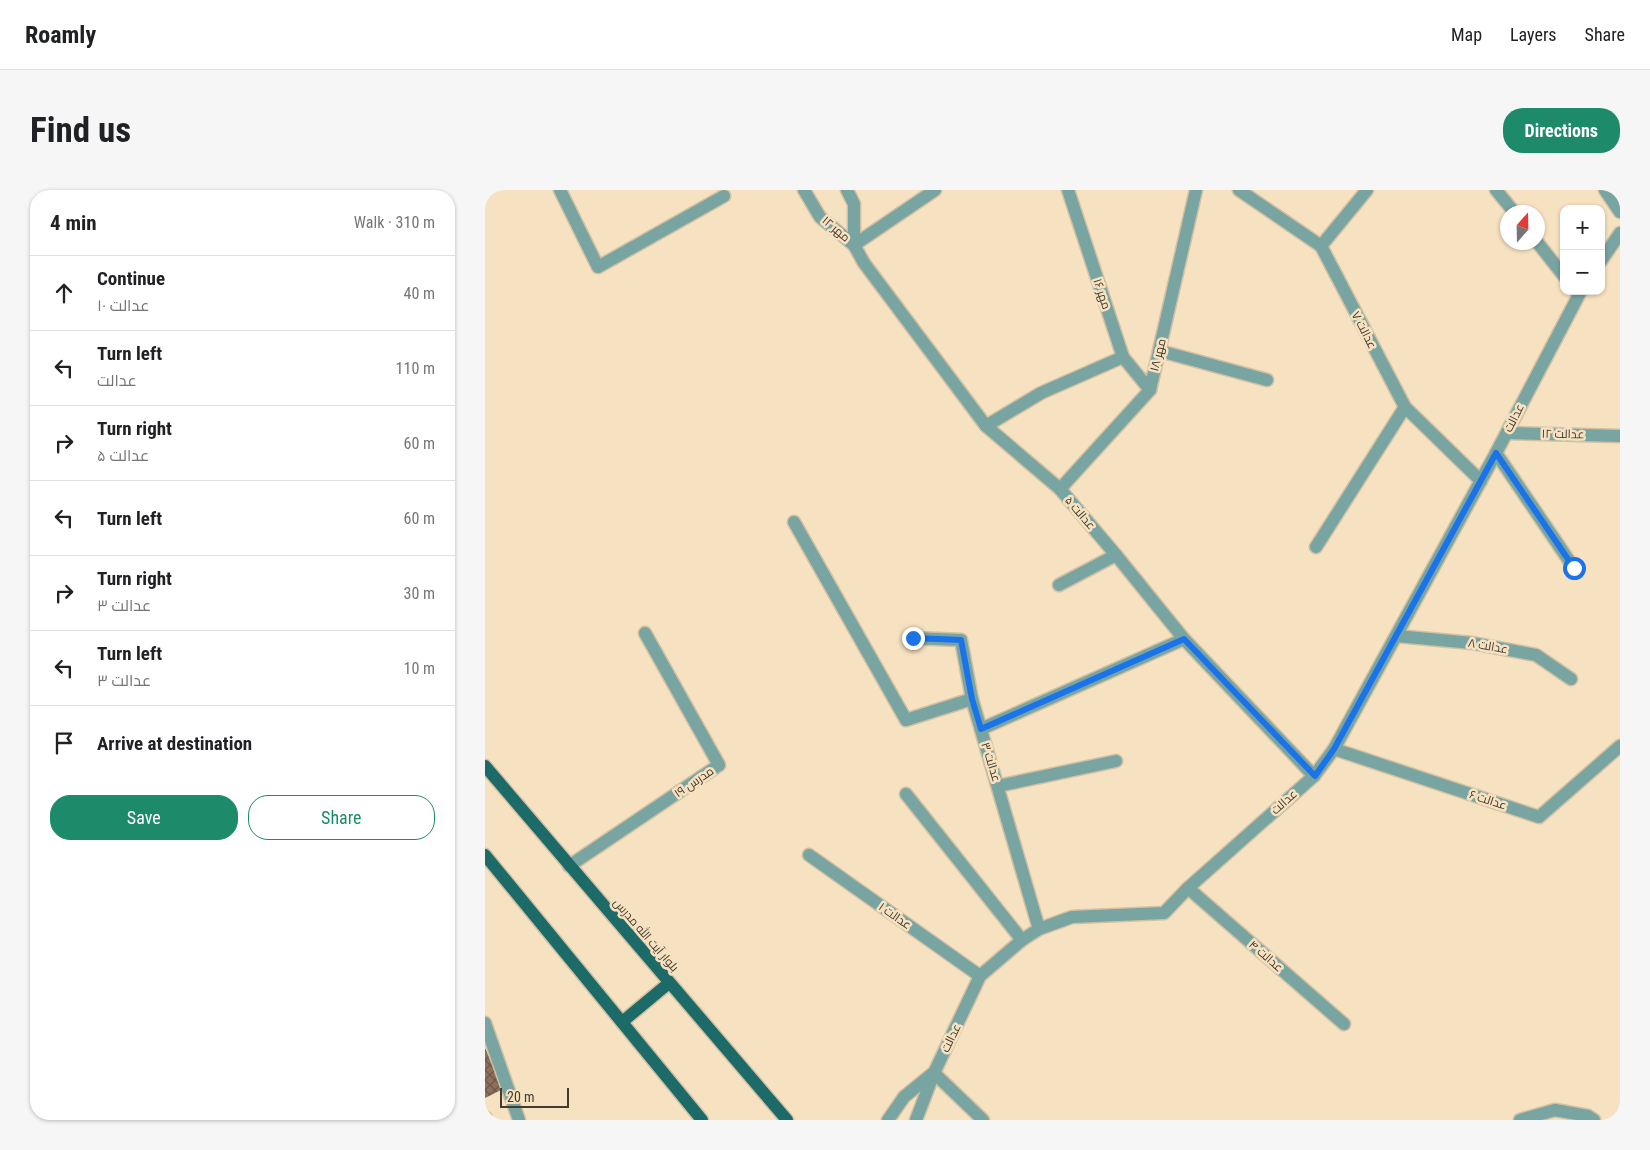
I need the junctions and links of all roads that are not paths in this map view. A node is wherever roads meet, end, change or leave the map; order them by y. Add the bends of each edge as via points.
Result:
1 (559, 190) edge
2 (804, 190) edge
3 (847, 190) edge
4 (935, 190) edge
5 (1069, 190) edge
6 (1196, 190) edge
7 (1239, 190) edge
8 (1367, 190) edge
9 (1496, 190) edge
10 (1605, 190) edge
11 (724, 196) dead end
12 (1508, 205) edge
13 (1620, 212) edge
14 (1620, 233) edge
15 (854, 245) junction
16 (1321, 246) junction
17 (1543, 250) edge
18 (1605, 255) edge
19 (1560, 271) edge
20 (1576, 295) edge
21 (1160, 351) junction
22 (1123, 357) junction
23 (1267, 380) dead end
24 (1150, 390) junction
25 (1405, 408) junction
26 (986, 426) junction
27 (1507, 433) junction
28 (1620, 436) edge
29 (1496, 453) junction
30 (1481, 481) junction
31 (1060, 489) junction
32 (793, 522) dead end
33 (1316, 547) dead end
34 (1116, 555) junction
35 (1574, 568) dead end
36 (1059, 585) dead end
37 (645, 633) dead end
38 (1397, 636) junction
39 (913, 638) dead end
40 (1184, 639) junction
41 (1571, 679) dead end
42 (972, 699) junction
43 (981, 729) junction
44 (1620, 746) edge
45 (1334, 749) junction
46 (1117, 761) dead end
47 (485, 766) edge
48 (1315, 776) junction
49 (998, 786) junction
50 (907, 794) dead end
51 (485, 855) edge
52 (809, 855) dead end
53 (569, 866) junction
54 (1188, 888) junction
55 (1039, 929) junction
56 (1022, 940) junction
57 (980, 976) junction
58 (669, 983) junction
59 (622, 1022) junction
60 (485, 1023) edge
61 (1344, 1024) dead end
62 (934, 1073) junction
63 (519, 1120) edge
64 (702, 1120) edge
65 (787, 1120) edge
66 (888, 1120) edge
67 (916, 1120) edge
68 (983, 1120) edge
69 (1520, 1120) edge
70 (1594, 1120) edge

1 - 11 street via 598,267
2 - 15 street, مهر ۱۲ via 820,217
3 - 15 street, مهر ۱۲ via 855,204
4 - 15 street
5 - 22 street, مهر ۱۶
6 - 21 street, مهر ۱۸
7 - 16 street, عدالت ۷
8 - 16 street
9 - 12 street
10 - 13 street
14 - 18 street
15 - 26 street, عدالت ۵ via 864,263
16 - 25 street, عدالت ۷
17 - 19 street
20 - 27 street, عدالت
21 - 23 street
21 - 24 street, مهر ۱۸
22 - 24 street, مهر ۱۶
22 - 26 street via 1041,393
24 - 31 street, مهر ۱۸
25 - 30 street, عدالت ۷
25 - 33 street
26 - 31 street, عدالت ۵
27 - 28 street, عدالت ۱۲
27 - 29 street, عدالت
29 - 30 street, عدالت
29 - 35 street
30 - 38 street, عدالت
31 - 34 street, عدالت ۵
32 - 42 street via 907,720
34 - 36 street
34 - 40 street, عدالت ۵
37 - 53 street, مدرس ۱۹ via 719,765
38 - 41 street, عدالت ۸ via 1472,643 1536,655
38 - 45 street, عدالت
39 - 42 street, عدالت ۳ via 961,640
40 - 43 street
40 - 48 street, عدالت ۵
42 - 43 street, عدالت ۳
43 - 49 street, عدالت ۳
44 - 45 street, عدالت ۶ via 1539,816
45 - 48 street, عدالت
46 - 49 street
47 - 53 main road, بلوار آیت الله مدرس
48 - 54 street, عدالت
49 - 55 street, عدالت ۳
50 - 56 street
51 - 59 main road
52 - 57 street, عدالت ۱
53 - 58 main road, بلوار آیت الله مدرس
54 - 55 street, عدالت via 1164,913 1072,917
54 - 61 street, عدالت ۴
55 - 56 street, عدالت
56 - 57 street, عدالت
57 - 62 street, عدالت
58 - 59 main road
58 - 65 main road, بلوار آیت الله مدرس
59 - 64 main road
60 - 63 street
62 - 66 street, عدالت via 905,1097
62 - 67 street, عدالت
62 - 68 street
69 - 70 street via 1555,1110

